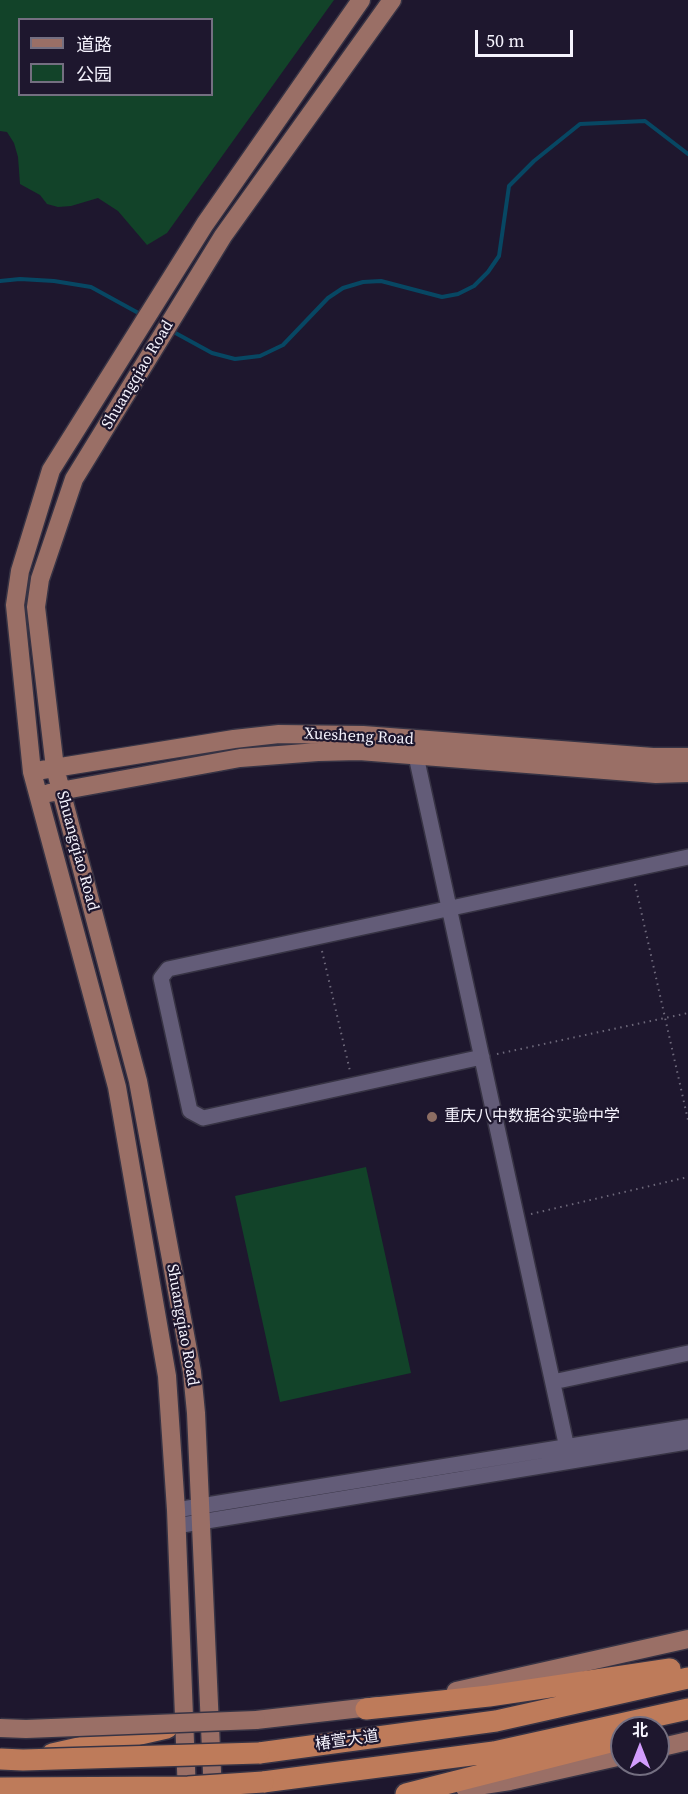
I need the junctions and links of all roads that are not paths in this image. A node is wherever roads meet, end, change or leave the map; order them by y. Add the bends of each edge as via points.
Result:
1 (361, 0) edge
2 (392, 0) edge
3 (416, 756) junction
4 (688, 757) edge
5 (55, 768) junction
6 (32, 772) junction
7 (688, 773) edge
8 (61, 791) junction
9 (39, 795) junction
10 (688, 857) edge
11 (449, 908) junction
12 (482, 1057) junction
13 (688, 1353) edge
14 (553, 1382) junction
15 (688, 1427) edge
16 (688, 1442) edge
17 (567, 1448) junction
18 (200, 1514) junction
19 (176, 1518) junction
20 (688, 1639) edge
21 (688, 1666) edge
22 (688, 1678) edge
23 (366, 1709) junction
24 (688, 1709) edge
25 (688, 1722) edge
26 (183, 1724) junction
27 (670, 1727) edge
28 (0, 1728) edge
29 (610, 1742) edge
30 (688, 1742) edge
31 (670, 1746) edge
32 (0, 1759) edge
33 (610, 1759) edge
34 (23, 1760) junction
35 (0, 1788) edge
36 (26, 1789) junction
37 (50, 1794) edge
38 (187, 1794) edge
39 (213, 1794) edge
40 (406, 1794) edge
41 (425, 1794) edge

1 - 6 main road, Shuangqiao Road via 205,224 51,471 20,571 15,605
2 - 5 main road, Shuangqiao Road via 223,236 74,479 40,579 36,607
3 - 7 main road, Xuesheng Road
3 - 8 main road, Xuesheng Road via 359,752 240,758
3 - 11 street
4 - 5 main road, Xuesheng Road via 363,735 279,734
5 - 6 main road, Xuesheng Road
5 - 8 main road, Shuangqiao Road
6 - 9 main road, Shuangqiao Road
8 - 9 main road, Xuesheng Road
8 - 18 main road, Shuangqiao Road via 138,1081 192,1372
9 - 19 main road, Shuangqiao Road via 117,1087 167,1376
10 - 11 street
11 - 12 street
11 - 12 street via 168,969 161,978 190,1111 203,1118
12 - 14 street
13 - 14 street
14 - 17 street
15 - 17 street
16 - 18 street
17 - 18 street
18 - 19 street
18 - 39 main road, Shuangqiao Road
19 - 38 main road, Shuangqiao Road
20 - 23 main road
21 - 23 highway via 489,1696
22 - 34 highway, 椿萱大道, bridge via 496,1720 259,1752
23 - 26 main road, bridge
24 - 36 highway, 椿萱大道, bridge via 494,1752 263,1782
25 - 27 highway
26 - 28 main road, bridge
26 - 34 highway, bridge
29 - 40 highway
30 - 31 main road
32 - 34 highway, 椿萱大道, bridge
33 - 41 main road
35 - 36 highway, 椿萱大道, bridge
36 - 37 highway, bridge

